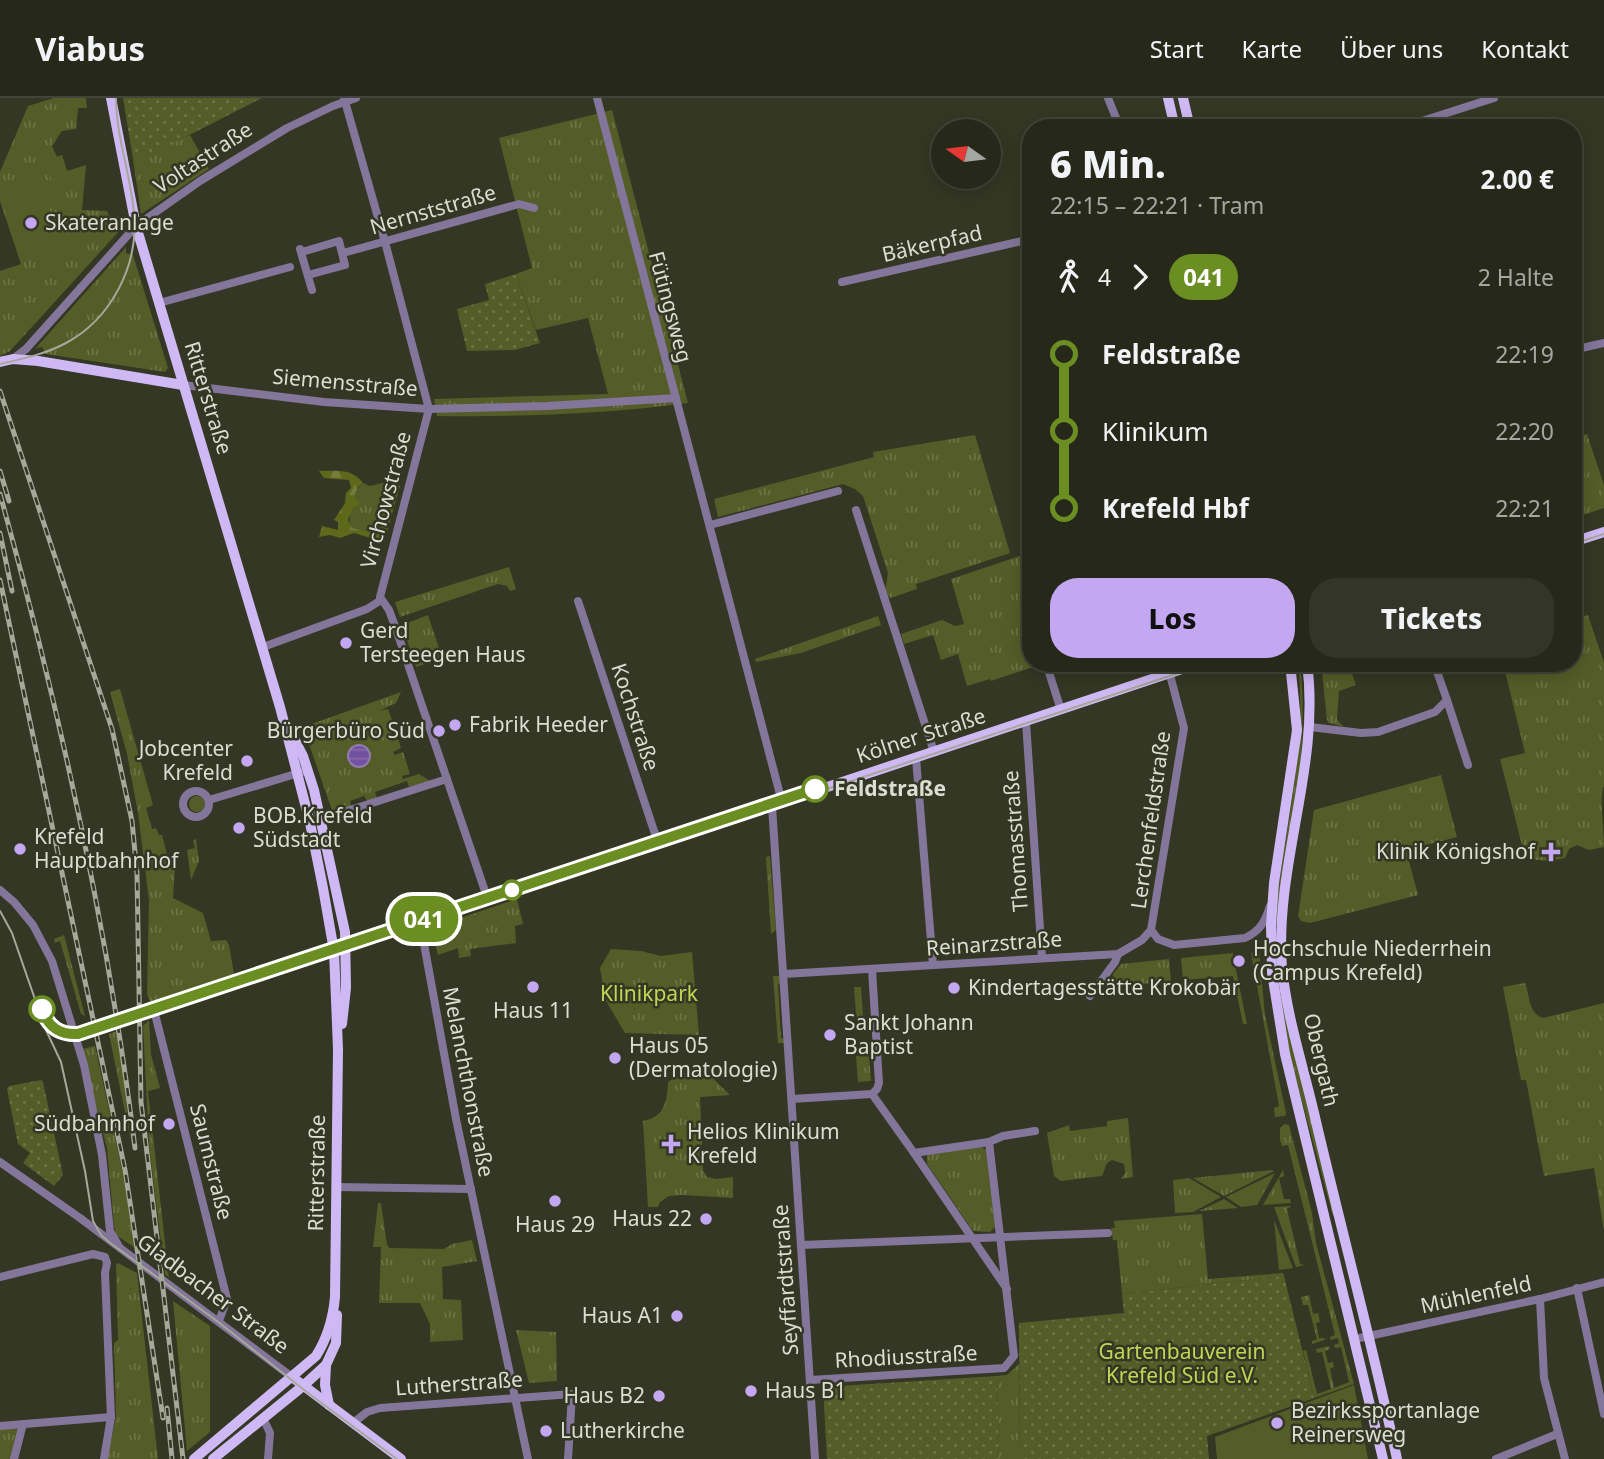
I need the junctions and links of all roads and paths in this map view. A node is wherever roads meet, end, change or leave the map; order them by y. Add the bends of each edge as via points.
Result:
1 (111, 98) edge
2 (356, 98) edge
3 (597, 98) edge
4 (1108, 98) edge
5 (1168, 98) edge
6 (1183, 98) edge
7 (1494, 98) edge
8 (345, 100) edge
9 (1116, 119) edge
10 (1173, 119) edge
11 (1188, 119) edge
12 (1428, 119) edge
13 (534, 208) dead end
14 (136, 226) junction
15 (1022, 241) edge
16 (385, 242) junction
17 (343, 253) junction
18 (290, 267) dead end
19 (308, 275) junction
20 (842, 282) dead end
21 (312, 290) dead end
22 (159, 303) junction
23 (1604, 342) edge
24 (1582, 348) edge
25 (13, 359) junction
26 (0, 362) edge
27 (183, 385) junction
28 (676, 398) junction
29 (429, 410) junction
30 (838, 491) dead end
31 (856, 510) dead end
32 (710, 525) junction
33 (1604, 532) edge
34 (1582, 536) edge
35 (381, 600) junction
36 (578, 601) dead end
37 (263, 647) junction
38 (1049, 672) edge
39 (1178, 672) edge
40 (1291, 672) edge
41 (1307, 672) edge
42 (1437, 672) edge
43 (1170, 675) junction
44 (1447, 700) junction
45 (280, 707) junction
46 (1061, 710) junction
47 (1026, 722) junction
48 (1310, 727) junction
49 (933, 752) junction
50 (916, 758) junction
51 (1468, 765) dead end
52 (308, 771) junction
53 (298, 774) junction
54 (447, 779) junction
55 (209, 800) dead end
56 (777, 804) junction
57 (322, 819) junction
58 (658, 844) junction
59 (0, 890) edge
60 (1273, 898) junction
61 (488, 900) junction
62 (420, 922) junction
63 (1151, 930) junction
64 (346, 946) junction
65 (334, 951) junction
66 (1118, 954) junction
67 (1042, 958) junction
68 (933, 965) junction
69 (872, 969) junction
70 (784, 974) junction
71 (1090, 996) dead end
72 (154, 1010) junction
73 (76, 1035) junction
74 (338, 1049) junction
75 (872, 1094) junction
76 (792, 1099) junction
77 (1035, 1131) dead end
78 (989, 1142) junction
79 (914, 1153) junction
80 (0, 1162) edge
81 (336, 1187) junction
82 (471, 1189) junction
83 (1108, 1233) dead end
84 (971, 1238) junction
85 (1001, 1238) junction
86 (801, 1245) junction
87 (120, 1248) junction
88 (0, 1277) edge
89 (1604, 1283) edge
90 (1577, 1288) junction
91 (1007, 1290) junction
92 (335, 1297) junction
93 (1541, 1299) junction
94 (219, 1321) junction
95 (1369, 1336) junction
96 (1355, 1339) junction
97 (326, 1365) junction
98 (292, 1377) junction
99 (810, 1380) junction
100 (303, 1386) junction
101 (514, 1398) junction
102 (329, 1405) junction
103 (1604, 1413) edge
104 (111, 1417) junction
105 (263, 1418) junction
106 (353, 1423) junction
107 (23, 1424) junction
108 (0, 1426) edge
109 (1557, 1434) junction
110 (14, 1459) edge
111 (104, 1459) edge
112 (194, 1459) edge
113 (213, 1459) edge
114 (268, 1459) edge
115 (401, 1459) edge
116 (528, 1459) edge
117 (568, 1459) edge
118 (815, 1459) edge
119 (1383, 1459) edge
120 (1397, 1459) edge
121 (1496, 1459) edge
122 (1565, 1459) edge

1 - 14 main road, Ritterstraße
2 - 8 street, Voltastraße
3 - 28 street, Fütingsweg
4 - 9 street
5 - 10 main road
6 - 11 main road
7 - 12 street
8 - 14 street, Voltastraße via 276,135
8 - 16 street, Virchowstraße
13 - 16 street, Nernststraße via 519,204
14 - 22 main road, Ritterstraße
14 - 25 street, Voltastraße
15 - 20 street, Bäkerpfad
16 - 17 street, Nernststraße
16 - 29 street, Virchowstraße
17 - 19 street, Nernststraße via 345,265
17 - 19 street, Nernststraße via 339,242 300,250
18 - 22 street
19 - 21 street
22 - 27 main road, Ritterstraße
23 - 24 street
25 - 26 main road
25 - 27 main road, Siemensstraße
27 - 29 street, Siemensstraße
27 - 37 main road, Ritterstraße
28 - 29 street, Siemensstraße
28 - 32 street, Fütingsweg
29 - 35 street, Virchowstraße
30 - 32 street
31 - 49 street
32 - 56 street, Fütingsweg
33 - 34 main road
35 - 37 street
35 - 54 street, Virchowstraße via 394,621
36 - 58 street, Kochstraße
37 - 45 main road, Ritterstraße
38 - 46 street
39 - 43 main road, Kölner Straße
40 - 60 main road, Obergath via 1297,730
41 - 48 main road, Obergath
42 - 44 street
43 - 46 main road, Kölner Straße
43 - 63 street, Lerchenfeldstraße via 1184,728
44 - 48 street via 1435,712 1378,732
44 - 51 street
45 - 52 main road, Ritterstraße
45 - 53 main road, Ritterstraße
46 - 47 main road, Kölner Straße
47 - 49 main road, Kölner Straße
47 - 67 street, Thomasstraße
48 - 95 main road, Obergath via 1284,886 1283,968 1293,1027
49 - 50 main road, Kölner Straße
50 - 56 main road, Kölner Straße
50 - 68 street
52 - 53 street
52 - 57 main road, Ritterstraße
53 - 55 street
53 - 65 main road, Ritterstraße
54 - 57 street
54 - 61 street, Virchowstraße
56 - 58 main road, Kölner Straße
56 - 70 street, Fütingsweg
57 - 64 main road, Ritterstraße
58 - 61 main road, Kölner Straße
59 - 73 street via 41,937
60 - 63 street via 1262,927 1245,939 1174,945 1158,939
60 - 96 main road, Obergath via 1272,973 1279,1028
61 - 62 main road, Kölner Straße
62 - 64 main road, Kölner Straße
62 - 82 street, Melanchthonstraße
63 - 66 street
64 - 65 main road, Kölner Straße
64 - 74 main road, Ritterstraße
65 - 72 street, Kölner Straße
65 - 74 main road, Ritterstraße
66 - 67 street, Reinarzstraße
66 - 71 street
67 - 68 street, Reinarzstraße
68 - 69 street, Reinarzstraße
69 - 70 street, Reinarzstraße
69 - 75 street via 879,1083
70 - 76 street, Seyffardtstraße
72 - 73 street, Kölner Straße
72 - 94 street, Saumstraße via 227,1298
73 - 87 street via 102,1155 110,1231
74 - 81 main road, Ritterstraße
75 - 76 street
75 - 79 street
76 - 86 street, Seyffardtstraße
77 - 78 street
78 - 79 street
78 - 85 street
79 - 84 street
80 - 87 street, Gladbacher Straße
81 - 82 street
81 - 92 main road, Ritterstraße
82 - 101 street, Melanchthonstraße
83 - 85 street
84 - 85 street
84 - 86 street
84 - 91 street
85 - 91 street
86 - 99 street, Seyffardtstraße
87 - 94 street, Gladbacher Straße
88 - 104 street via 93,1254 105,1257
89 - 90 street, Mühlenfeld
90 - 93 street, Mühlenfeld
90 - 103 street
91 - 99 street, Rhodiusstraße via 1014,1356 1004,1368
92 - 97 main road, Ritterstraße via 336,1343
92 - 98 main road, Ritterstraße via 325,1343
93 - 95 street, Mühlenfeld
93 - 109 street via 1544,1378
94 - 98 street, Gladbacher Straße
95 - 96 street, Mühlenfeld
95 - 120 main road, Obergath
96 - 119 main road, Obergath
97 - 100 main road, Ritterstraße
97 - 102 main road
98 - 100 main road, Gladbacher Straße
98 - 112 main road, Ritterstraße
99 - 118 street, Seyffardtstraße
100 - 102 main road, Gladbacher Straße
100 - 105 main road, Ritterstraße
101 - 106 street, Lutherstraße via 380,1408
101 - 116 street, Melanchthonstraße
101 - 117 street, Lutherstraße via 572,1394
102 - 106 main road, Gladbacher Straße
104 - 107 street
104 - 111 street
105 - 113 main road, Ritterstraße
105 - 114 street via 270,1433
106 - 115 main road, Gladbacher Straße
107 - 108 street
107 - 110 street
109 - 121 street
109 - 122 street

